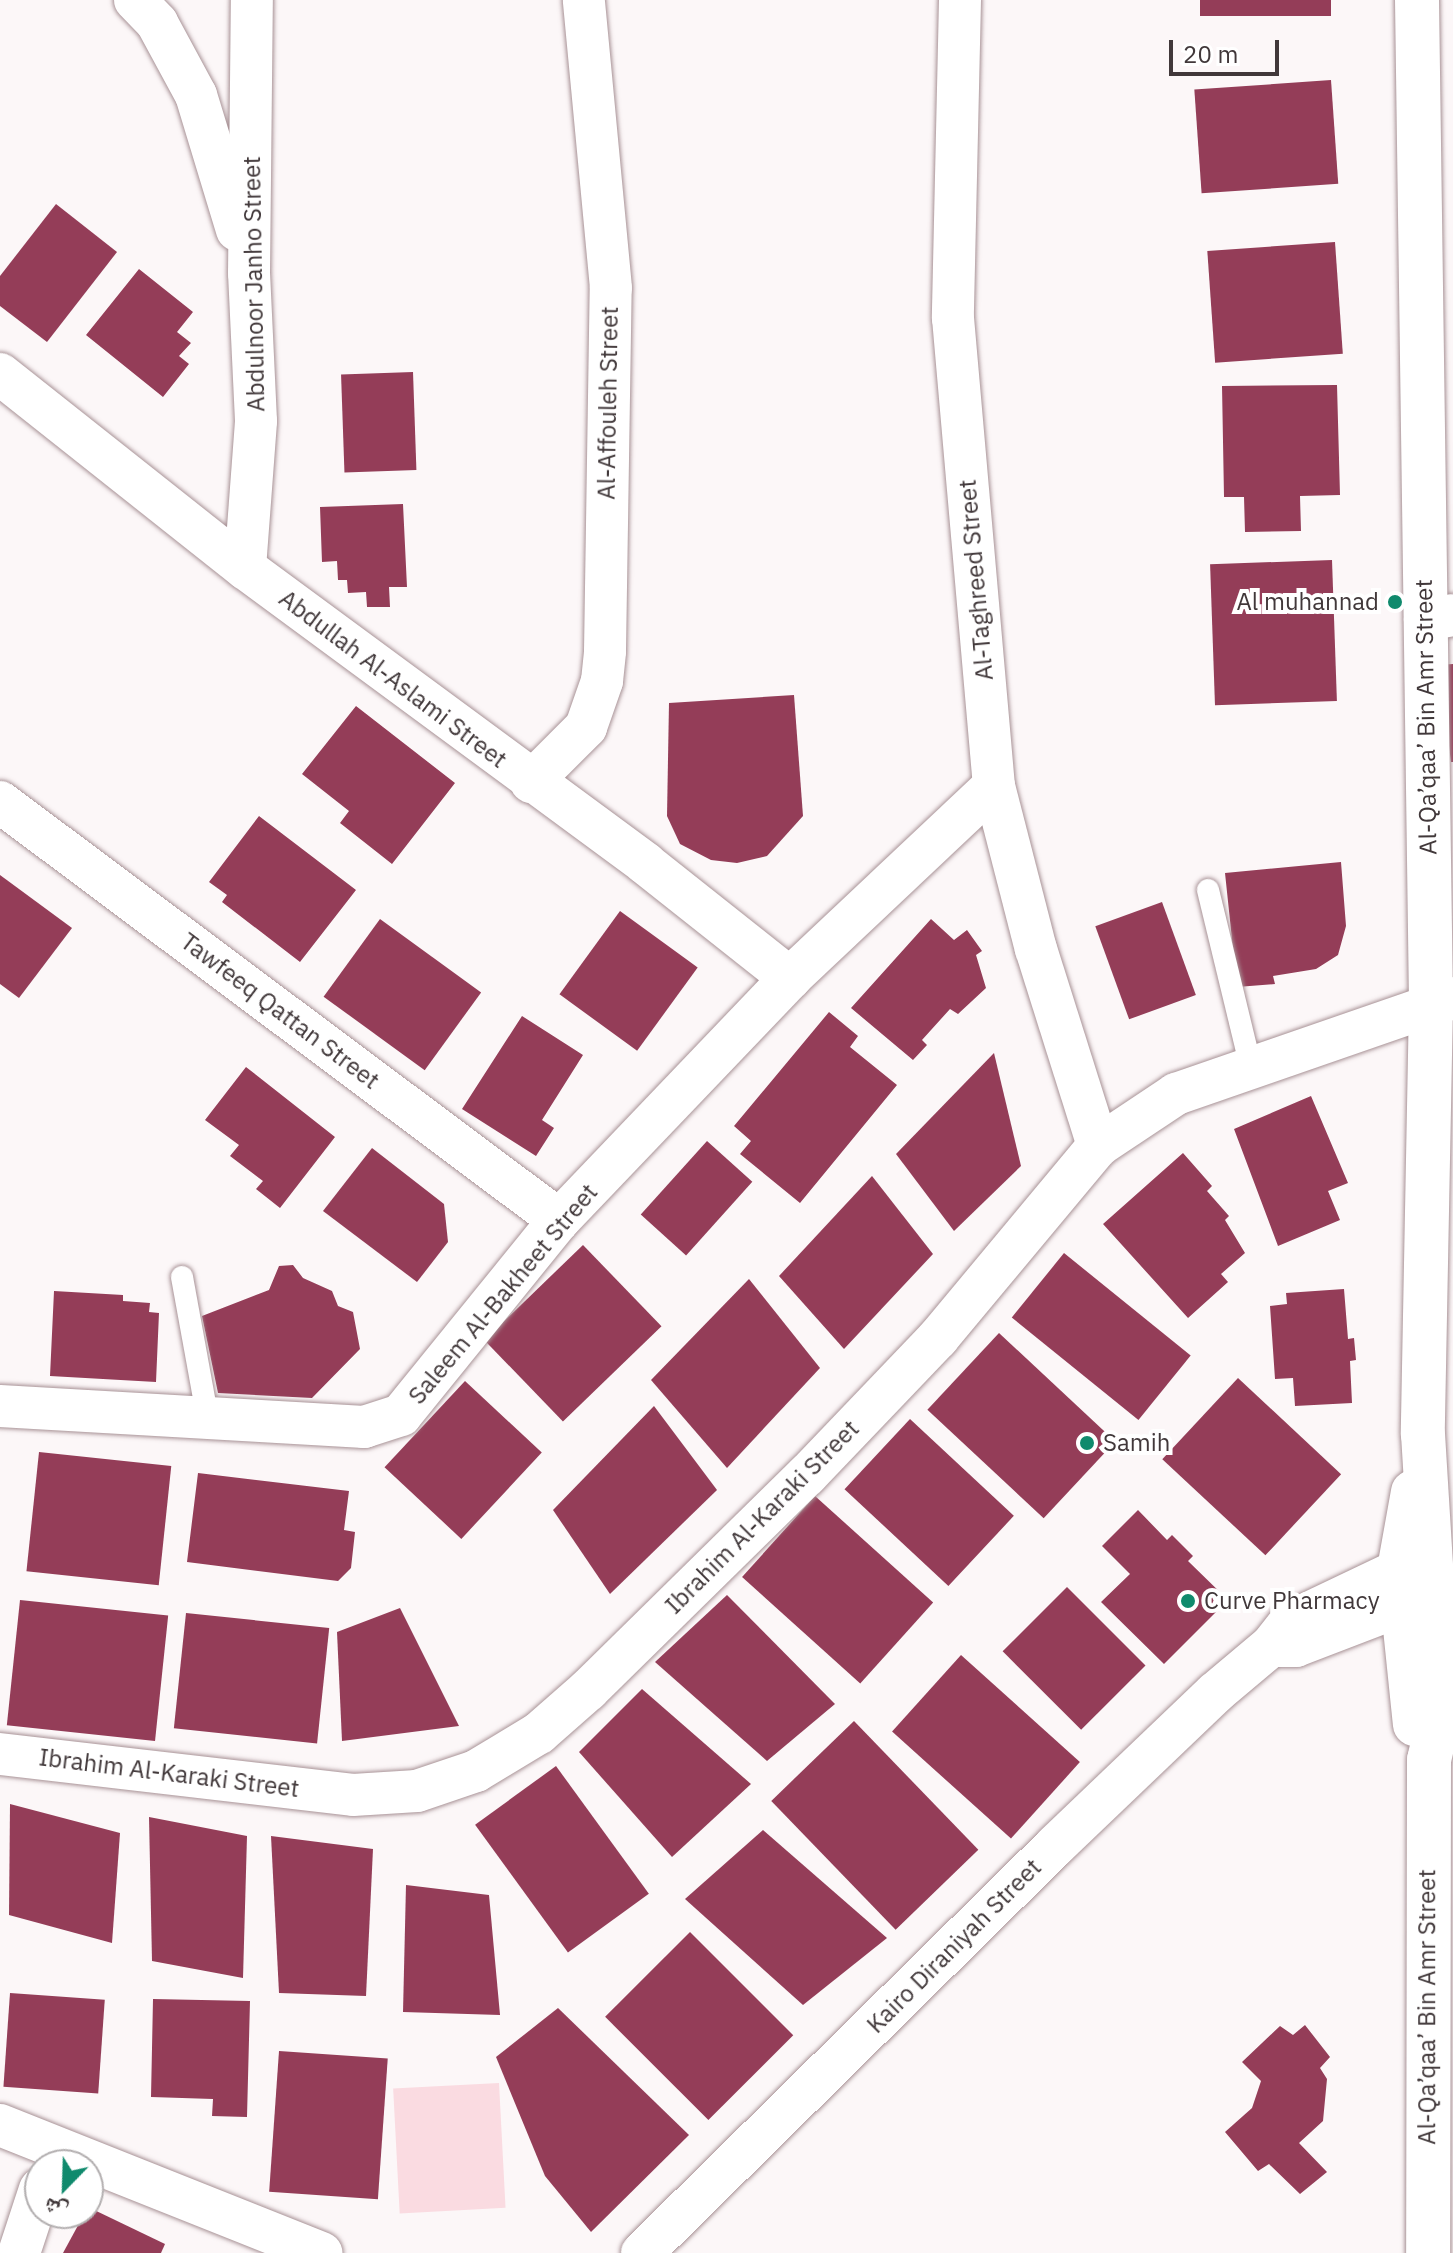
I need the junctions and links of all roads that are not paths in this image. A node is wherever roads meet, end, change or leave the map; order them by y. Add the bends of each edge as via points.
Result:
1 (135, 0) edge
2 (252, 0) edge
3 (584, 0) edge
4 (960, 0) edge
5 (1417, 0) edge
6 (249, 273) junction
7 (0, 374) edge
8 (245, 568) junction
9 (1439, 618) edge
10 (531, 782) junction
11 (994, 786) junction
12 (0, 802) edge
13 (1208, 890) dead end
14 (790, 978) junction
15 (1442, 1000) edge
16 (1250, 1064) junction
17 (1098, 1146) junction
18 (559, 1220) junction
19 (182, 1277) dead end
20 (0, 1406) edge
21 (208, 1420) junction
22 (1417, 1586) junction
23 (0, 1754) edge
24 (0, 2125) edge
25 (39, 2149) edge
26 (104, 2175) edge
27 (27, 2229) edge
28 (19, 2253) edge
29 (321, 2253) edge
30 (642, 2253) edge
31 (1428, 2253) edge

1 - 6 street via 157,23 196,95
2 - 6 street, Abdulnoor Janho Street
3 - 10 street, Al-Affouleh Street via 611,288 605,651 602,681 586,727
4 - 11 street, Al-Taghreed Street via 953,318
5 - 9 street, Al-Qa’qaa’ Bin Amr Street
6 - 8 street, Abdulnoor Janho Street via 256,421
7 - 8 street, Abdullah Al-Aslami Street
8 - 10 street, Abdullah Al-Aslami Street
9 - 15 street, Al-Qa’qaa’ Bin Amr Street
10 - 14 street, Abdullah Al-Aslami Street
11 - 14 street, Saleem Al-Bakheet Street
11 - 17 street, Al-Taghreed Street via 1036,949
12 - 18 street, Tawfeeq Qattan Street
13 - 16 lane
14 - 18 street, Saleem Al-Bakheet Street
15 - 16 street, Ibrahim Al-Karaki Street
15 - 22 street, Al-Qa’qaa’ Bin Amr Street
16 - 17 street, Ibrahim Al-Karaki Street via 1176,1094
17 - 23 street, Ibrahim Al-Karaki Street via 938,1338 807,1475 588,1690 539,1733 476,1771 417,1791 353,1795
18 - 21 street, Saleem Al-Bakheet Street via 401,1415 364,1427
19 - 21 lane
20 - 21 street, Saleem Al-Bakheet Street
22 - 30 street, Kairo Diraniyah Street via 1290,1622
22 - 31 street, Al-Qa’qaa’ Bin Amr Street via 1413,1718 1429,1760
24 - 25 street
26 - 29 street
27 - 28 street

